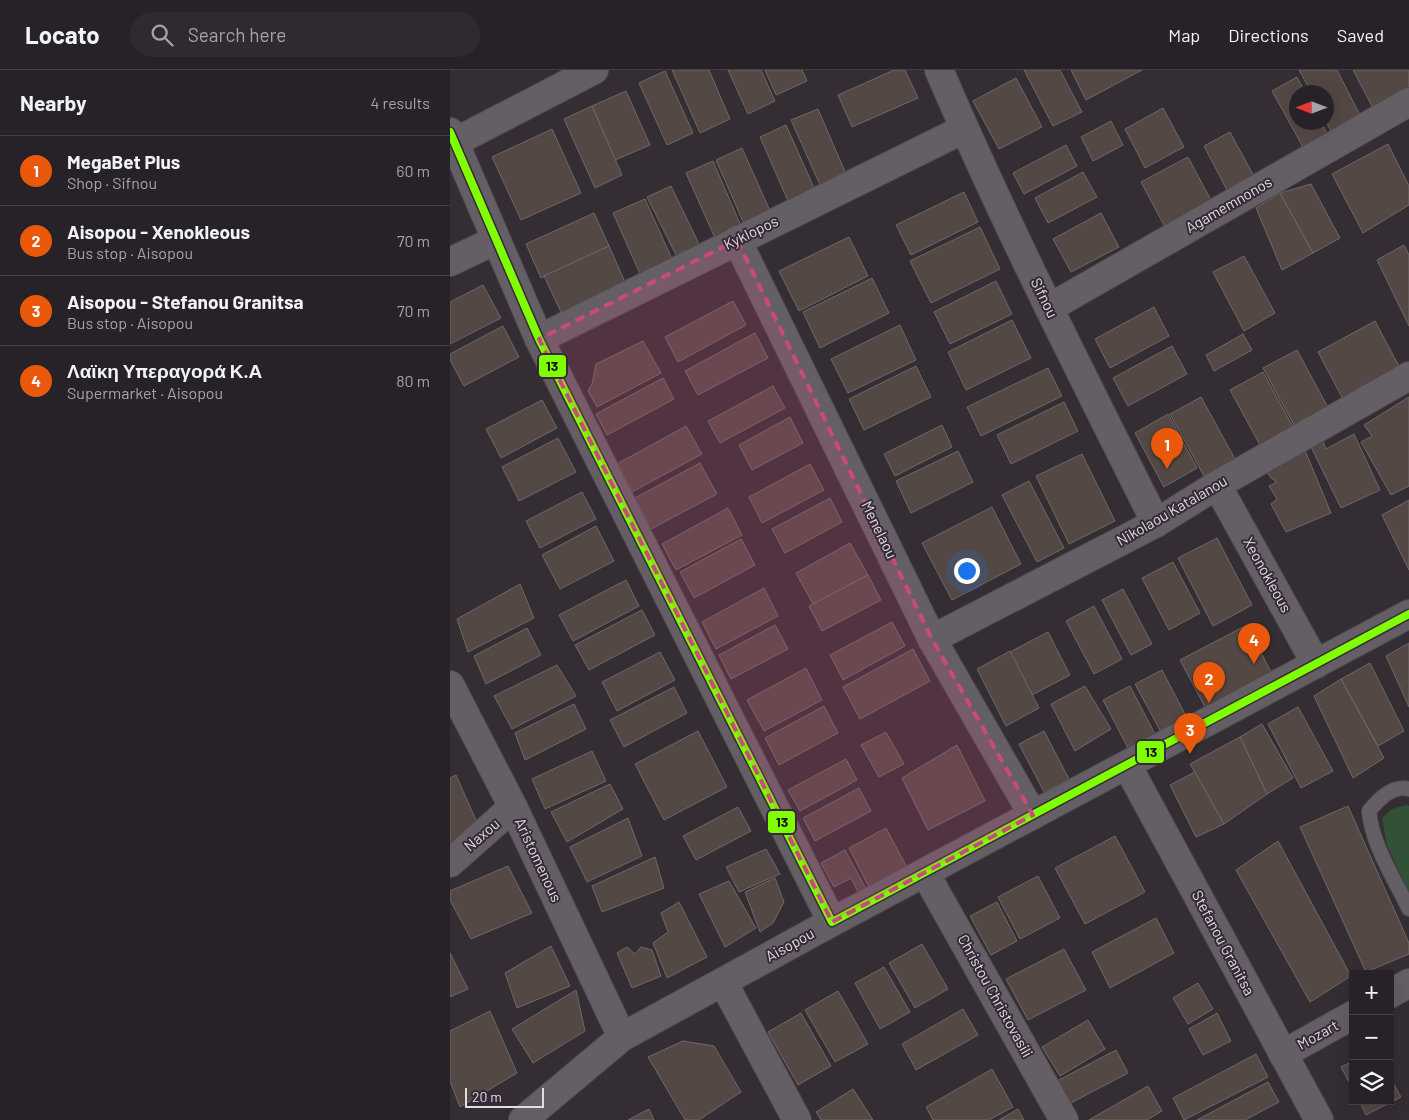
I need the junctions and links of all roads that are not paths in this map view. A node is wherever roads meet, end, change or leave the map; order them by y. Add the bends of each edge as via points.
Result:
1 (594, 70) edge
2 (939, 70) edge
3 (1409, 102) edge
4 (964, 129) junction
5 (452, 137) edge
6 (496, 240) junction
7 (737, 240) junction
8 (450, 262) edge
9 (1049, 308) junction
10 (539, 339) junction
11 (1409, 376) edge
12 (1217, 485) junction
13 (1156, 523) junction
14 (1409, 614) edge
15 (932, 639) junction
16 (1316, 664) junction
17 (450, 685) edge
18 (1127, 765) junction
19 (1409, 789) edge
20 (513, 807) junction
21 (1033, 815) junction
22 (450, 863) edge
23 (925, 873) junction
24 (1409, 909) edge
25 (832, 922) junction
26 (723, 982) junction
27 (1409, 983) edge
28 (1394, 992) edge
29 (1349, 1017) edge
30 (622, 1037) junction
31 (1283, 1054) junction
32 (535, 1116) edge
33 (797, 1120) edge
34 (1064, 1120) edge
35 (1319, 1120) edge

1 - 5 street
2 - 4 street, Sifnou
3 - 9 street, Agamemnonos
4 - 7 street, Kyklopos
4 - 9 street, Sifnou
5 - 6 street
6 - 8 street
6 - 10 street
7 - 10 street, Kyklopos
7 - 15 street, Menelaou
9 - 13 street, Sifnou
10 - 25 street
11 - 12 street, Nikolaou Katalanou
12 - 13 street, Nikolaou Katalanou
12 - 16 street, Xeonokleous
13 - 15 street, Nikolaou Katalanou
14 - 16 street, Aisopou
15 - 21 street, Menelaou
16 - 18 street, Aisopou
17 - 20 street, Aristomenous
18 - 21 street, Aisopou
18 - 31 street, Stefanou Granitsa
19 - 24 lane via 1394,789 1380,797 1369,811 1370,827 1376,842
20 - 22 street, Naxou
20 - 30 street, Aristomenous
21 - 23 street, Aisopou
23 - 25 street, Aisopou
23 - 34 street, Christou Christovasili
25 - 26 street, Aisopou
26 - 30 street, Aisopou
26 - 33 street
27 - 28 street
29 - 31 street, Mozart
30 - 32 street, Aisopou
31 - 35 street, Stefanou Granitsa

